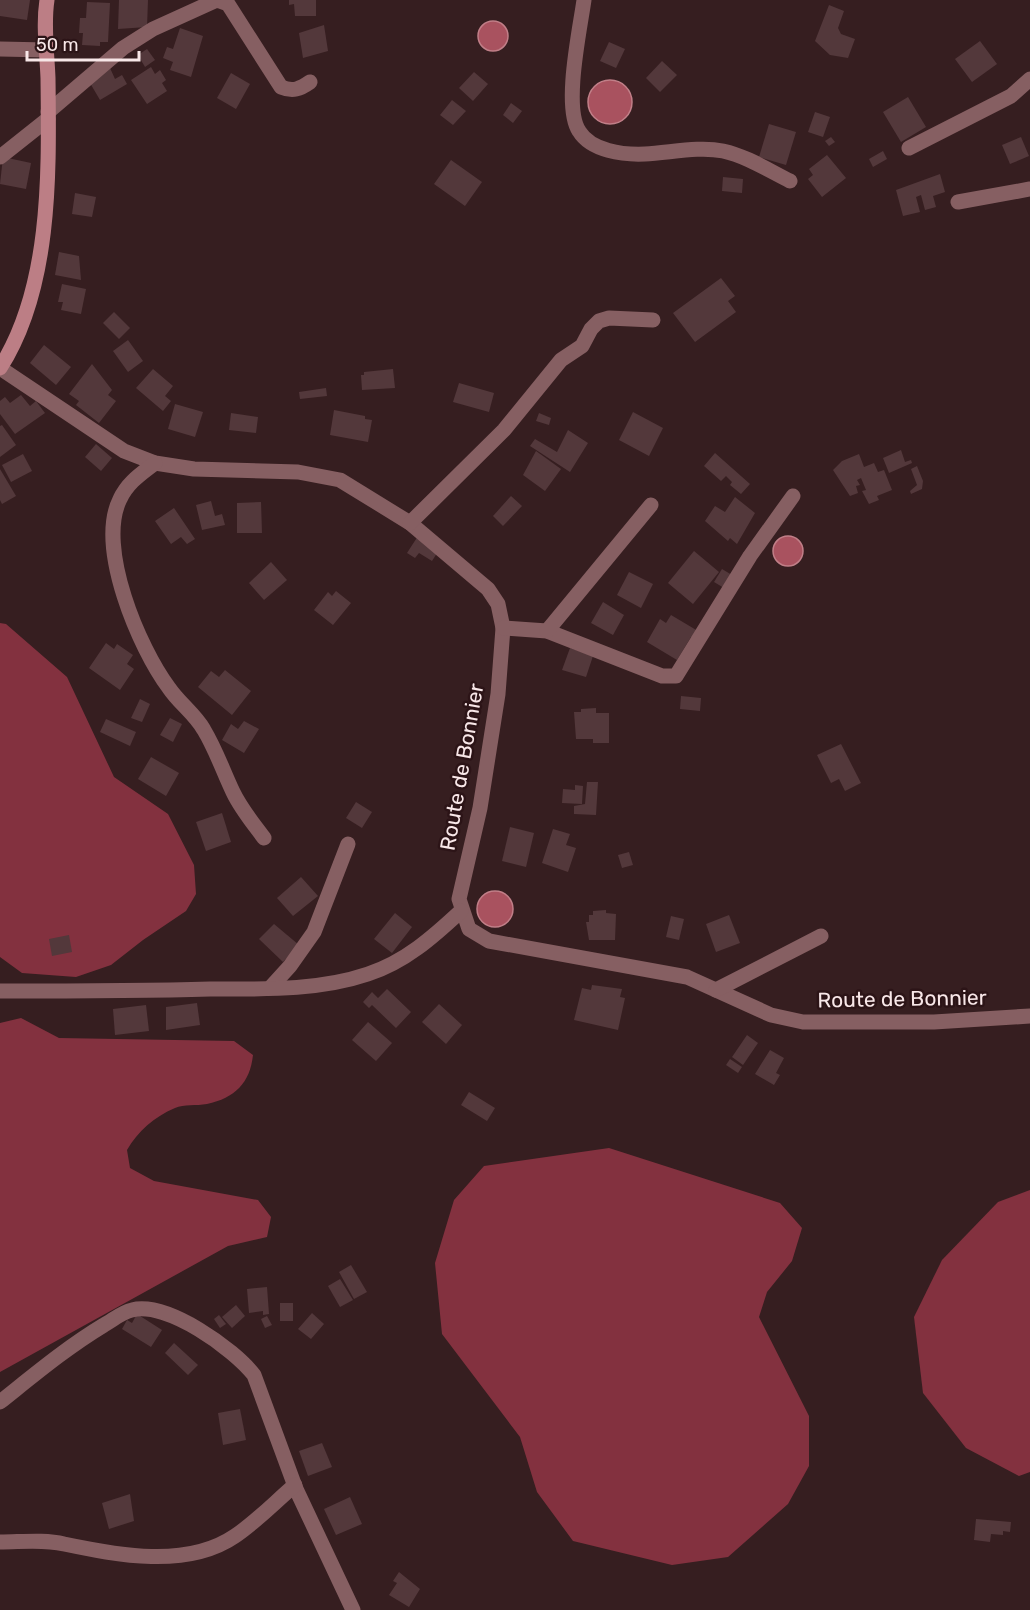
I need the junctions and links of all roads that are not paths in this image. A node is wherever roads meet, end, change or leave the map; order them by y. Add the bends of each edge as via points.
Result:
1 (47, 0) edge
2 (584, 0) edge
3 (0, 49) edge
4 (47, 50) junction
5 (1030, 79) edge
6 (310, 82) dead end
7 (48, 115) junction
8 (909, 148) dead end
9 (0, 157) edge
10 (790, 181) dead end
11 (1030, 189) edge
12 (958, 202) dead end
13 (653, 320) dead end
14 (0, 368) edge
15 (155, 463) junction
16 (793, 496) dead end
17 (651, 505) dead end
18 (410, 523) junction
19 (503, 628) junction
20 (547, 631) junction
21 (264, 838) dead end
22 (348, 844) dead end
23 (461, 911) junction
24 (821, 936) dead end
25 (270, 987) junction
26 (716, 990) junction
27 (0, 991) edge
28 (1030, 1016) edge
29 (0, 1402) edge
30 (295, 1485) junction
31 (0, 1542) edge
32 (353, 1610) edge

1 - 4 street
2 - 10 street via 572,91 577,129 583,138 609,150 635,154 722,151
3 - 4 street
4 - 7 street
5 - 8 street via 1011,96
6 - 7 street via 289,91 281,87 228,4 217,0 153,29 123,48
7 - 9 street
7 - 14 street via 43,230 17,342
11 - 12 street
13 - 18 street via 599,321 582,346 561,360 504,430
14 - 15 street, Route de Bonnier via 124,451
15 - 18 street, Route de Bonnier via 194,469 316,474 340,480
15 - 21 street via 128,484 118,501 113,529 117,570 127,605 149,658 169,689 203,728 240,806
16 - 20 street via 750,556 676,676 662,676
17 - 20 street
18 - 19 street, Route de Bonnier via 488,589 498,604
19 - 20 street
19 - 23 street, Route de Bonnier via 493,736 460,888
22 - 25 street via 314,932
23 - 25 street via 426,944 369,974 326,983
23 - 26 street, Route de Bonnier via 470,929 489,941 687,977
24 - 26 street
25 - 27 street
26 - 28 street, Route de Bonnier via 771,1015 803,1022 934,1022
29 - 30 street via 83,1338 130,1310 151,1310 196,1326 246,1365 254,1375
30 - 31 street via 234,1537 204,1551 135,1555 64,1543
30 - 32 street

